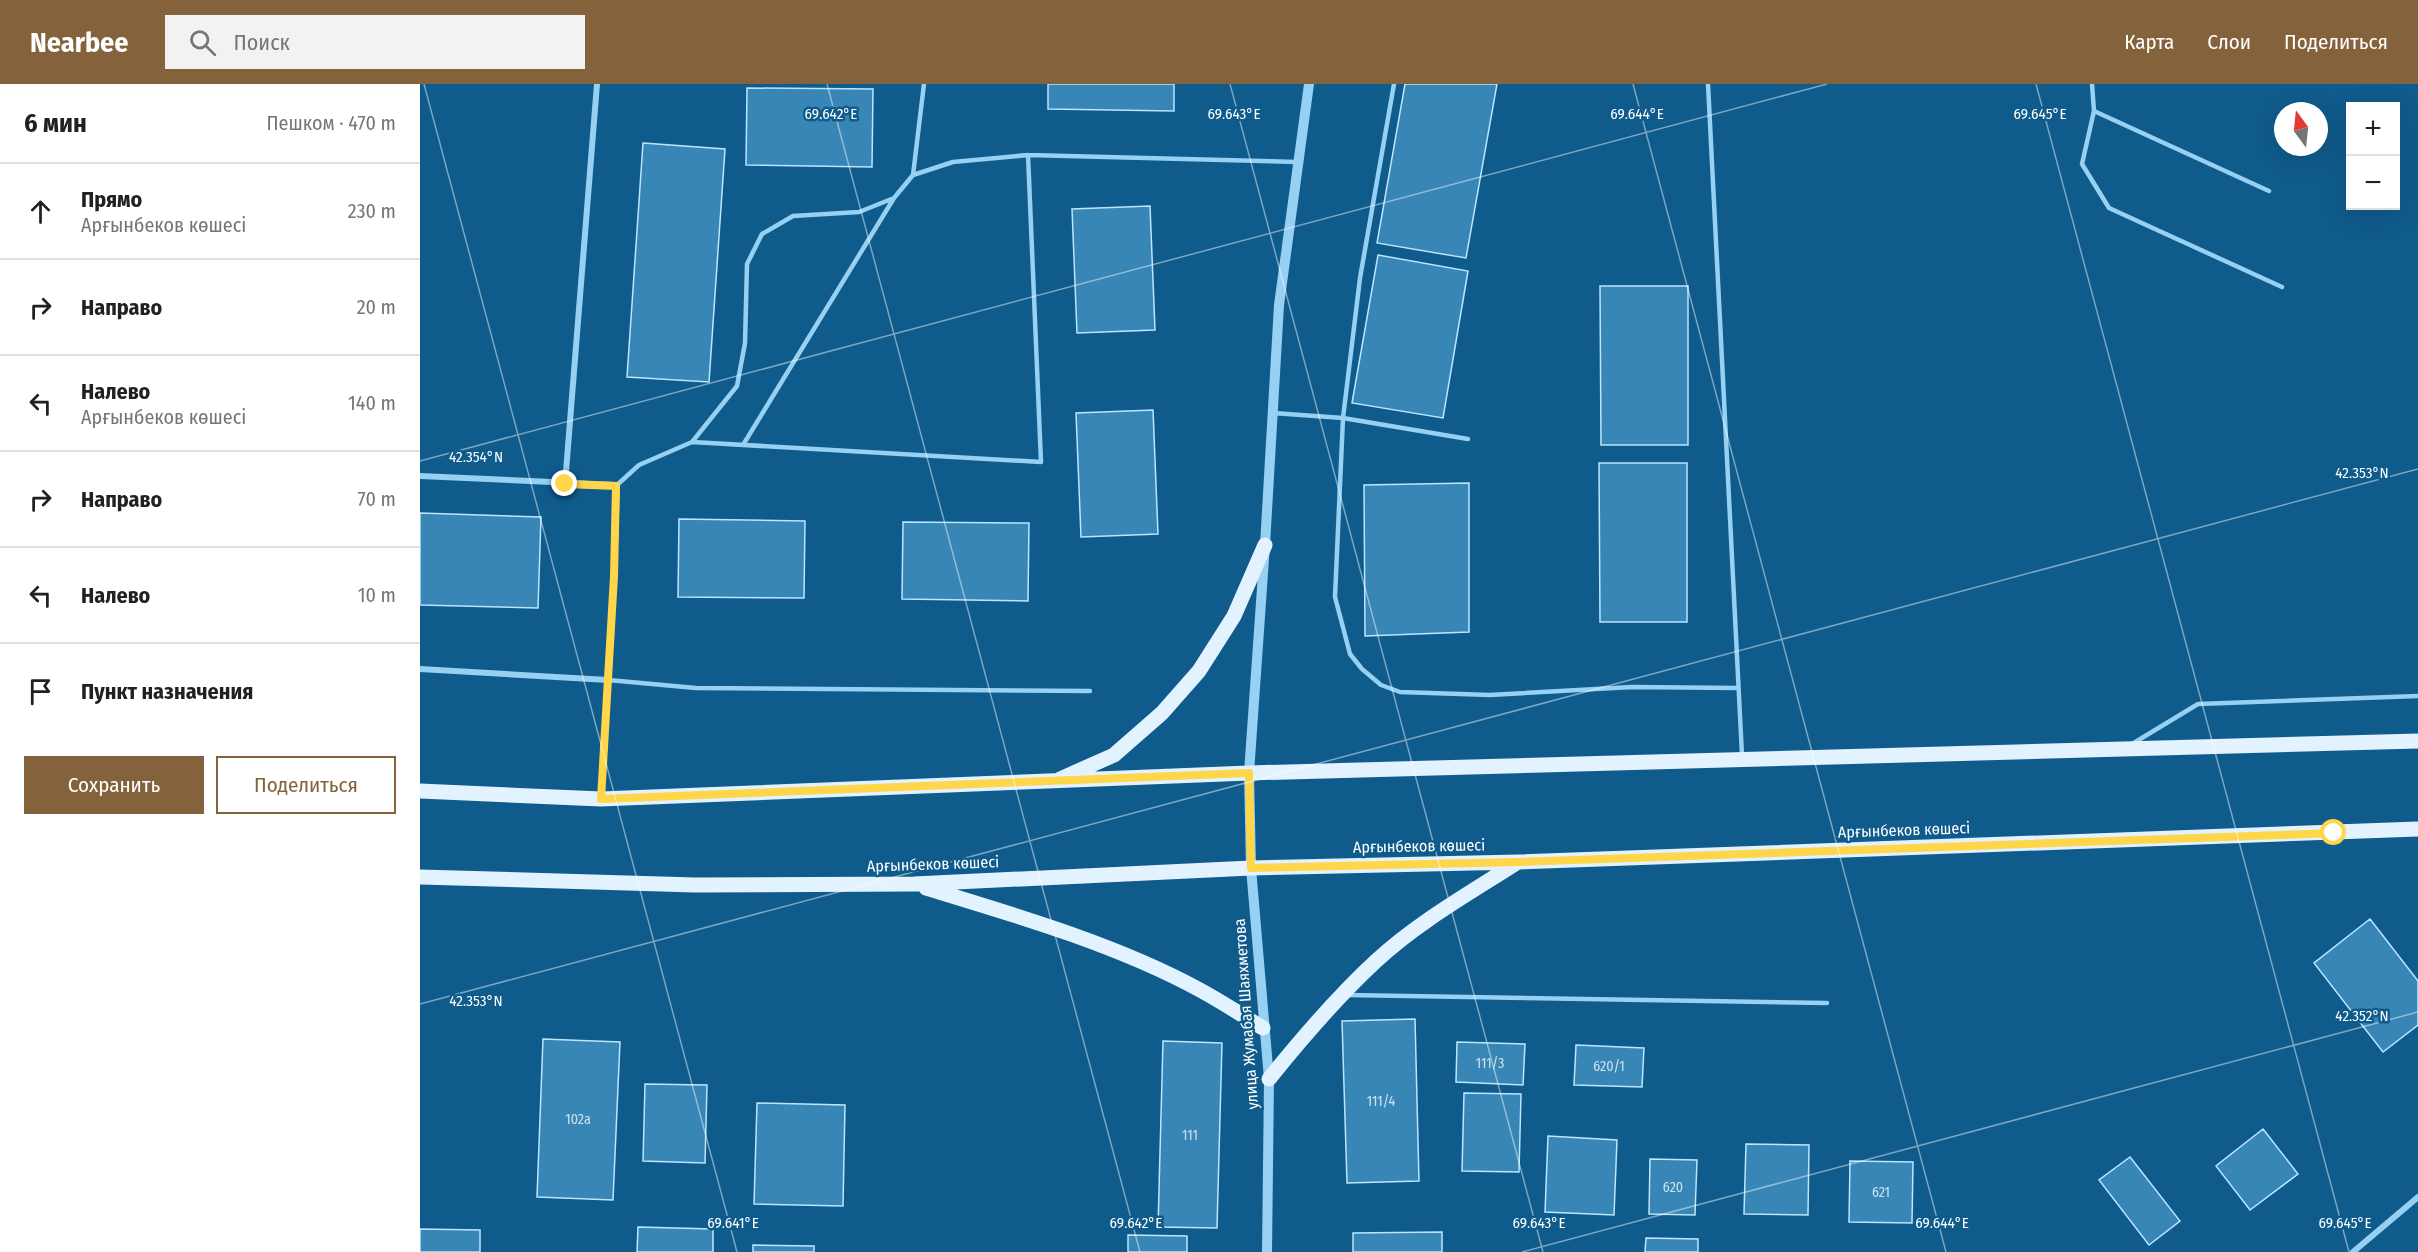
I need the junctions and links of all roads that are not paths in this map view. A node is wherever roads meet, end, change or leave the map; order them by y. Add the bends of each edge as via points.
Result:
1 (597, 84) edge
2 (924, 84) edge
3 (1309, 84) edge
4 (1394, 84) edge
5 (1708, 84) edge
6 (2092, 84) edge
7 (2094, 111) junction
8 (1028, 155) junction
9 (1297, 162) junction
10 (913, 175) junction
11 (2269, 191) dead end
12 (894, 198) junction
13 (2282, 287) dead end
14 (1273, 413) junction
15 (1343, 418) junction
16 (1468, 439) dead end
17 (692, 442) junction
18 (743, 445) junction
19 (420, 476) edge
20 (565, 484) junction
21 (616, 486) junction
22 (1265, 545) junction
23 (420, 669) edge
24 (608, 680) junction
25 (1738, 688) junction
26 (1090, 691) dead end
27 (2418, 696) edge
28 (2418, 741) edge
29 (2124, 749) junction
30 (1742, 760) junction
31 (1249, 773) junction
32 (1052, 783) junction
33 (420, 791) edge
34 (601, 799) junction
35 (2418, 829) edge
36 (1518, 862) junction
37 (1251, 868) junction
38 (420, 877) edge
39 (914, 884) junction
40 (1341, 995) junction
41 (1827, 1003) dead end
42 (1263, 1028) junction
43 (1269, 1079) junction
44 (2418, 1197) edge
45 (1267, 1252) edge
46 (2353, 1252) edge

1 - 20 street
2 - 10 lane
3 - 9 street, улица Жумабая Шаяхметова
4 - 15 lane via 1360,278
5 - 25 lane
6 - 7 lane
7 - 11 lane
7 - 13 lane via 2082,164 2109,208
8 - 9 lane
8 - 10 lane via 953,162
8 - 18 lane via 1041,462
9 - 14 street, улица Жумабая Шаяхметова via 1279,305
10 - 12 lane
12 - 17 lane via 859,212 793,216 762,234 747,264 745,343 737,386
12 - 18 lane
14 - 15 lane
14 - 22 street, улица Жумабая Шаяхметова
15 - 16 lane
15 - 25 lane via 1335,597 1350,654 1381,685 1400,692 1490,695 1632,687
17 - 18 lane
17 - 21 lane via 639,465
19 - 20 street
20 - 21 street
21 - 24 street
22 - 31 street, улица Жумабая Шаяхметова
22 - 32 main road via 1234,616 1199,671 1162,713 1114,754
23 - 24 street
24 - 26 lane via 696,688
24 - 34 street
25 - 30 lane
27 - 29 lane via 2198,704
28 - 29 main road
29 - 30 main road
30 - 31 main road
31 - 32 main road
31 - 37 street, улица Жумабая Шаяхметова
32 - 34 main road
33 - 34 main road
35 - 36 main road, Арғынбеков көшесі
36 - 37 main road, Арғынбеков көшесі
36 - 40 main road via 1423,923
37 - 39 main road, Арғынбеков көшесі
37 - 42 street, улица Жумабая Шаяхметова
38 - 39 main road, Арғынбеков көшесі via 695,885
39 - 42 main road via 1126,956 1199,989
40 - 41 lane
40 - 43 main road
42 - 43 street, улица Жумабая Шаяхметова
43 - 45 street, улица Жумабая Шаяхметова
44 - 46 street

